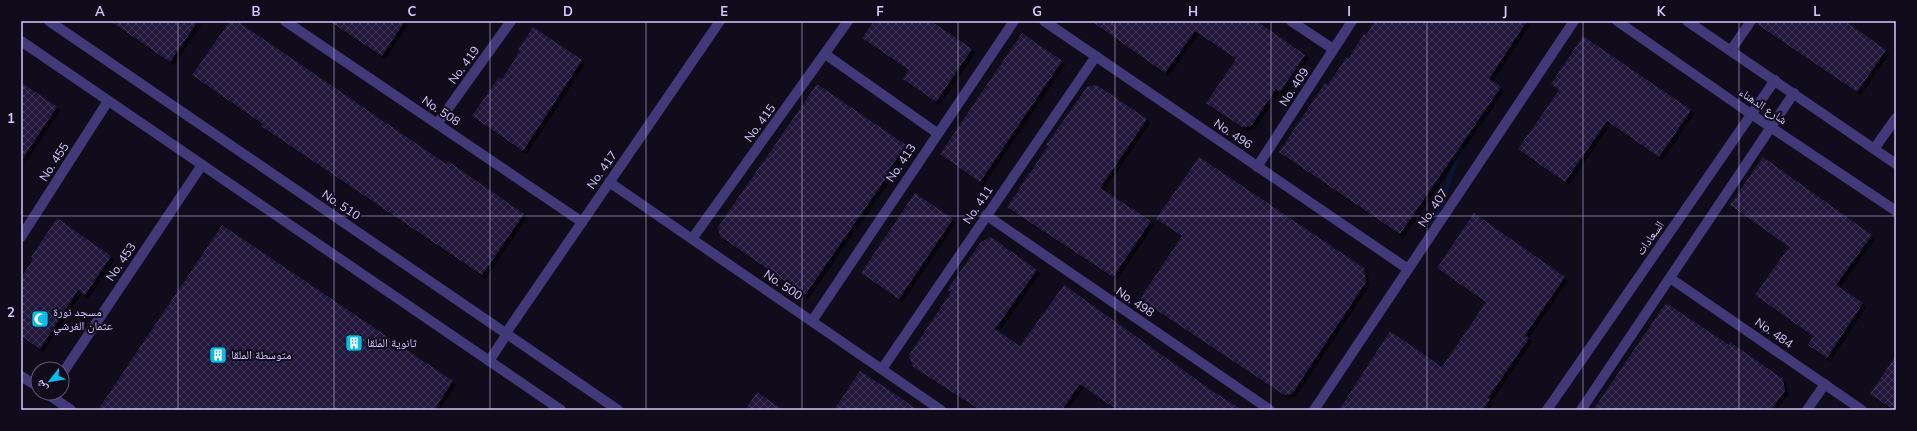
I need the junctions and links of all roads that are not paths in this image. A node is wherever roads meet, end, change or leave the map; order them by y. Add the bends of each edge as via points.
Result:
1 (49, 21) edge
2 (285, 21) edge
3 (511, 21) edge
4 (720, 21) edge
5 (848, 21) edge
6 (1014, 21) edge
7 (1044, 21) edge
8 (1291, 21) edge
9 (1352, 21) edge
10 (1574, 21) edge
11 (1617, 21) edge
12 (1687, 21) edge
13 (1751, 21) edge
14 (21, 41) edge
15 (1333, 49) junction
16 (1731, 50) junction
17 (826, 54) junction
18 (1096, 56) junction
19 (1775, 80) junction
20 (1794, 93) junction
21 (108, 100) junction
22 (1751, 114) junction
23 (1896, 118) edge
24 (437, 124) junction
25 (1771, 127) junction
26 (937, 133) junction
27 (1874, 149) junction
28 (1896, 164) edge
29 (202, 165) junction
30 (1257, 167) junction
31 (609, 182) junction
32 (1896, 211) edge
33 (986, 215) junction
34 (582, 222) junction
35 (21, 237) edge
36 (692, 239) junction
37 (1408, 269) junction
38 (1670, 278) junction
39 (812, 321) junction
40 (506, 333) junction
41 (489, 361) junction
42 (70, 362) edge
43 (882, 369) junction
44 (21, 376) edge
45 (30, 382) edge
46 (1824, 384) junction
47 (59, 401) edge
48 (71, 410) edge
49 (561, 410) edge
50 (618, 410) edge
51 (941, 410) edge
52 (1270, 410) edge
53 (1314, 410) edge
54 (1547, 410) edge
55 (1581, 410) edge
56 (1807, 410) edge
57 (1862, 410) edge

1 - 40 street, No. 510
2 - 24 street, No. 508
3 - 24 street, No. 419
4 - 31 street, No. 417
5 - 17 street, No. 415
6 - 26 street, No. 413
7 - 18 street, No. 496
8 - 15 street
9 - 15 street, No. 409
10 - 37 street, No. 407
11 - 22 street, شارع الدهناء
12 - 16 street
13 - 16 street
14 - 21 street
15 - 30 street, No. 409
16 - 19 street
17 - 26 street
17 - 36 street, No. 415
18 - 30 street, No. 496
18 - 33 street, No. 411
19 - 20 street
19 - 22 street, السعادات
20 - 25 street
20 - 27 street
21 - 29 street
21 - 35 street, No. 455
22 - 25 street, شارع الدهناء
22 - 54 street, السعادات
23 - 27 street
24 - 34 street, No. 508
25 - 32 street, شارع الدهناء
25 - 38 street
26 - 39 street, No. 413
27 - 28 street
29 - 41 street
29 - 42 street, No. 453
30 - 37 street, No. 496
31 - 34 street, No. 417
31 - 36 street, No. 500
33 - 43 street, No. 411
33 - 52 street, No. 498
34 - 40 street, No. 417
36 - 39 street, No. 500
37 - 53 street, No. 407
38 - 46 street, No. 484
38 - 55 street
39 - 43 street, No. 500
40 - 41 street, No. 417
40 - 50 street, No. 510
41 - 49 street
43 - 51 street, No. 500
44 - 45 street
46 - 56 street
46 - 57 street, No. 484
47 - 48 street

